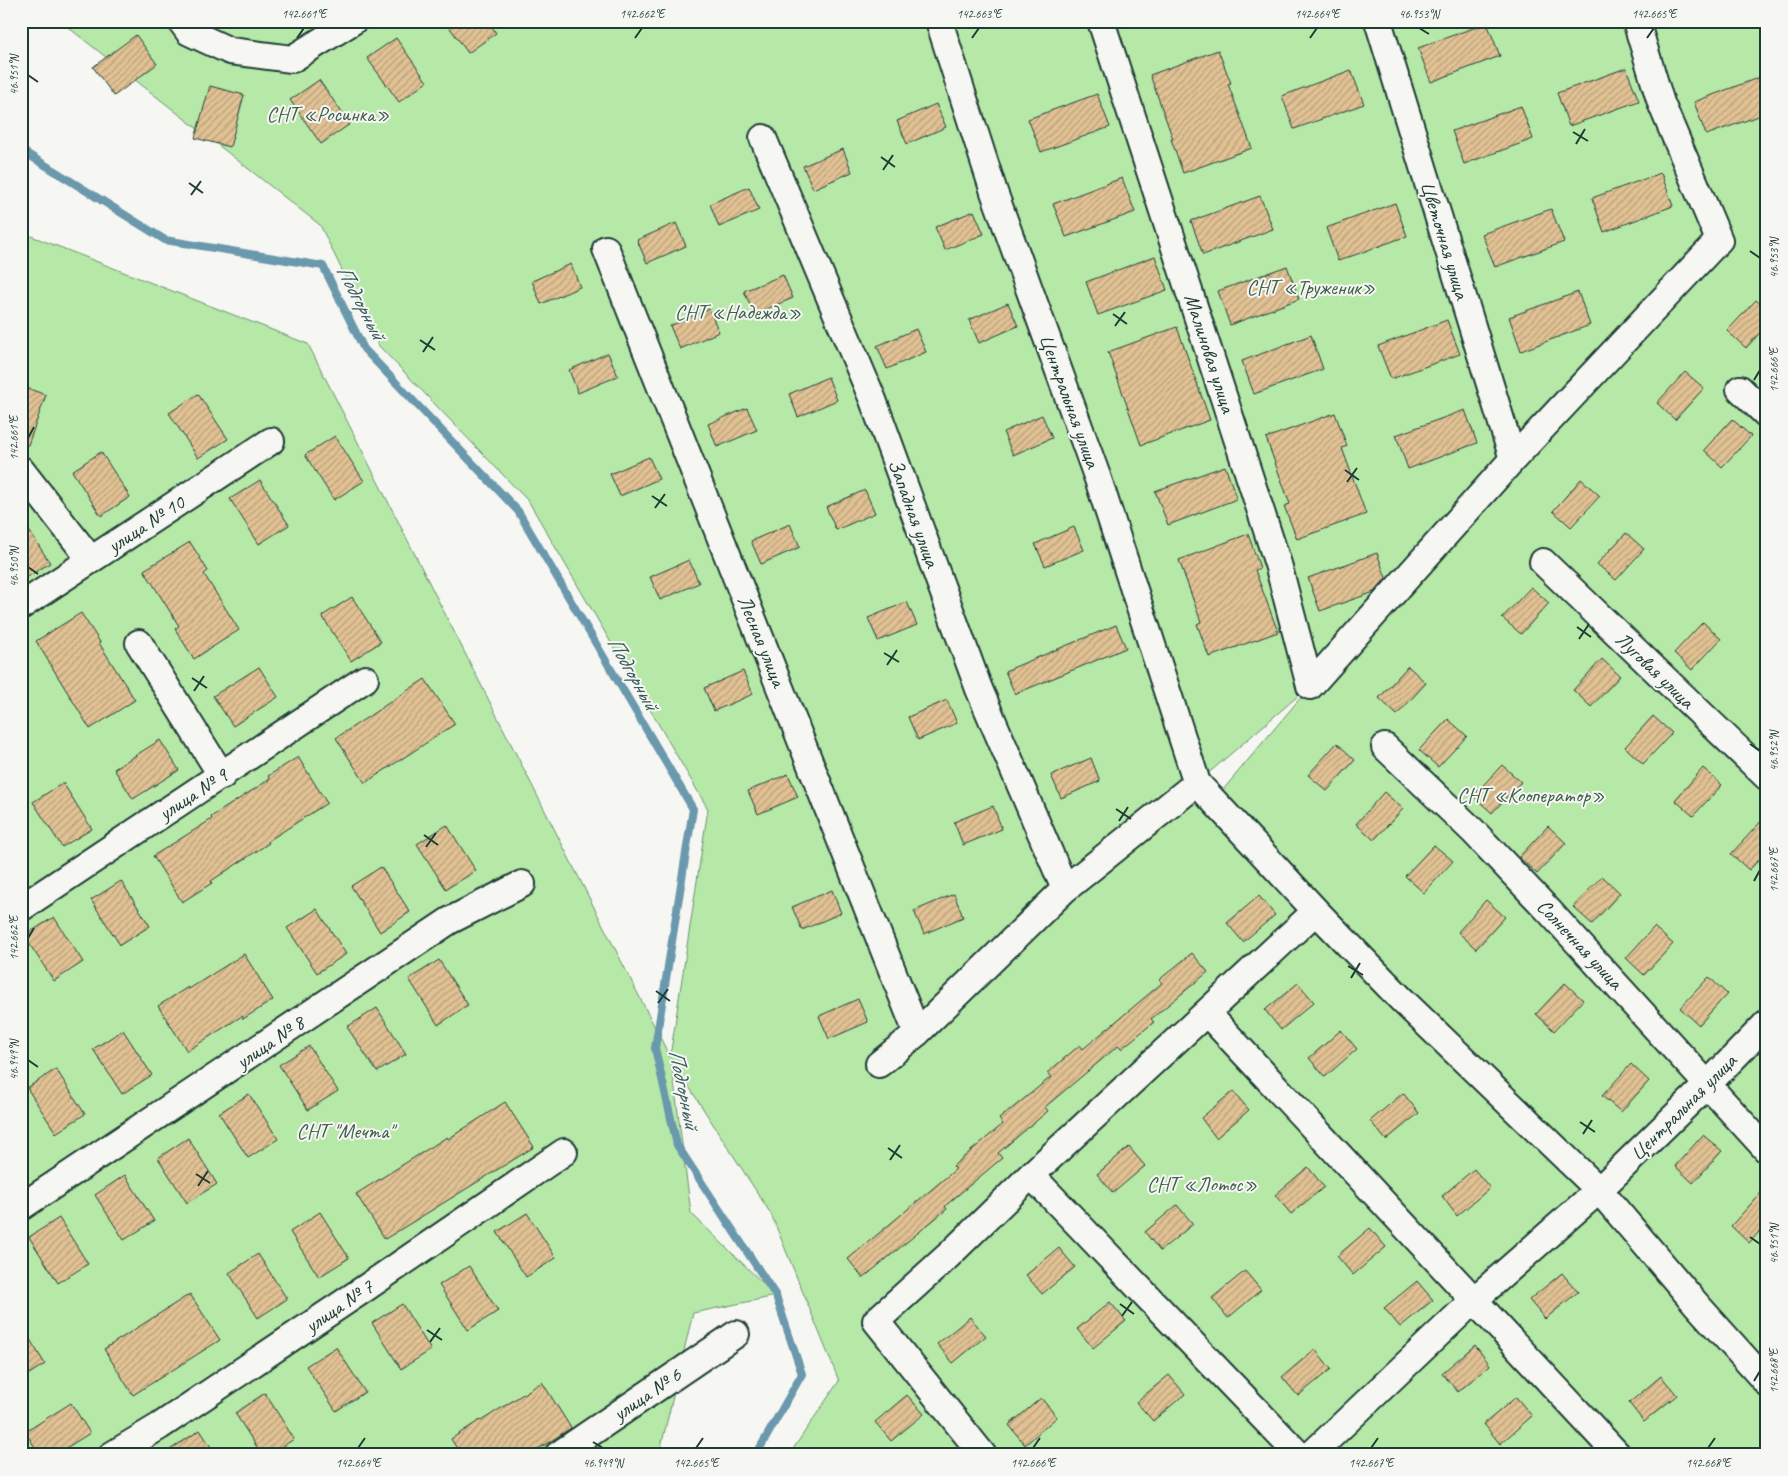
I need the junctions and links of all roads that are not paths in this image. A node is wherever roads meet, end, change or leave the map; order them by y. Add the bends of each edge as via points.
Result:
1 (181, 21) edge
2 (353, 21) edge
3 (939, 21) edge
4 (1101, 21) edge
5 (1378, 21) edge
6 (1636, 21) edge
7 (763, 138) dead end
8 (606, 249) dead end
9 (1740, 389) dead end
10 (1767, 415) edge
11 (270, 441) dead end
12 (1513, 459) junction
13 (21, 470) edge
14 (91, 560) junction
15 (1543, 562) dead end
16 (21, 606) edge
17 (139, 643) dead end
18 (365, 680) dead end
19 (1385, 747) dead end
20 (222, 776) junction
21 (1767, 777) edge
22 (1197, 782) junction
23 (522, 884) dead end
24 (1065, 889) junction
25 (21, 908) edge
26 (1316, 912) junction
27 (1207, 1013) junction
28 (1767, 1023) edge
29 (917, 1033) junction
30 (880, 1064) dead end
31 (1707, 1085) junction
32 (1767, 1150) edge
33 (564, 1152) dead end
34 (1031, 1175) junction
35 (1598, 1190) junction
36 (21, 1207) edge
37 (1474, 1300) junction
38 (736, 1334) dead end
39 (1767, 1384) edge
40 (112, 1455) edge
41 (558, 1455) edge
42 (982, 1455) edge
43 (1299, 1455) edge
44 (1311, 1455) edge
45 (1618, 1455) edge

1 - 2 street via 189,32 230,51 292,59
3 - 22 street, Центральная улица via 994,192 1098,479
4 - 12 street, Малиновая улица via 1278,564 1310,686
5 - 12 street, Цветочная улица
6 - 12 street via 1661,103 1719,240
7 - 24 street, Западная улица via 873,400 979,689
8 - 29 street, Лесная улица
9 - 10 street
11 - 14 street, улица № 10
13 - 14 street
14 - 16 street, улица № 10
15 - 21 street, Луговая улица
17 - 20 street
18 - 20 street, улица № 9
19 - 31 street, Солнечная улица via 1473,831
20 - 25 street, улица № 9
22 - 24 street
22 - 26 street
23 - 36 street, улица № 8 via 449,922
24 - 29 street
26 - 27 street
26 - 35 street
27 - 34 street
27 - 37 street
28 - 31 street, Центральная улица
29 - 30 street
31 - 32 street, Солнечная улица
31 - 35 street, Центральная улица
33 - 40 street, улица № 7 via 160,1426
34 - 42 street via 876,1321
34 - 43 street
35 - 37 street, Центральная улица
35 - 39 street
37 - 44 street, Центральная улица
37 - 45 street
38 - 41 street, улица № 6

